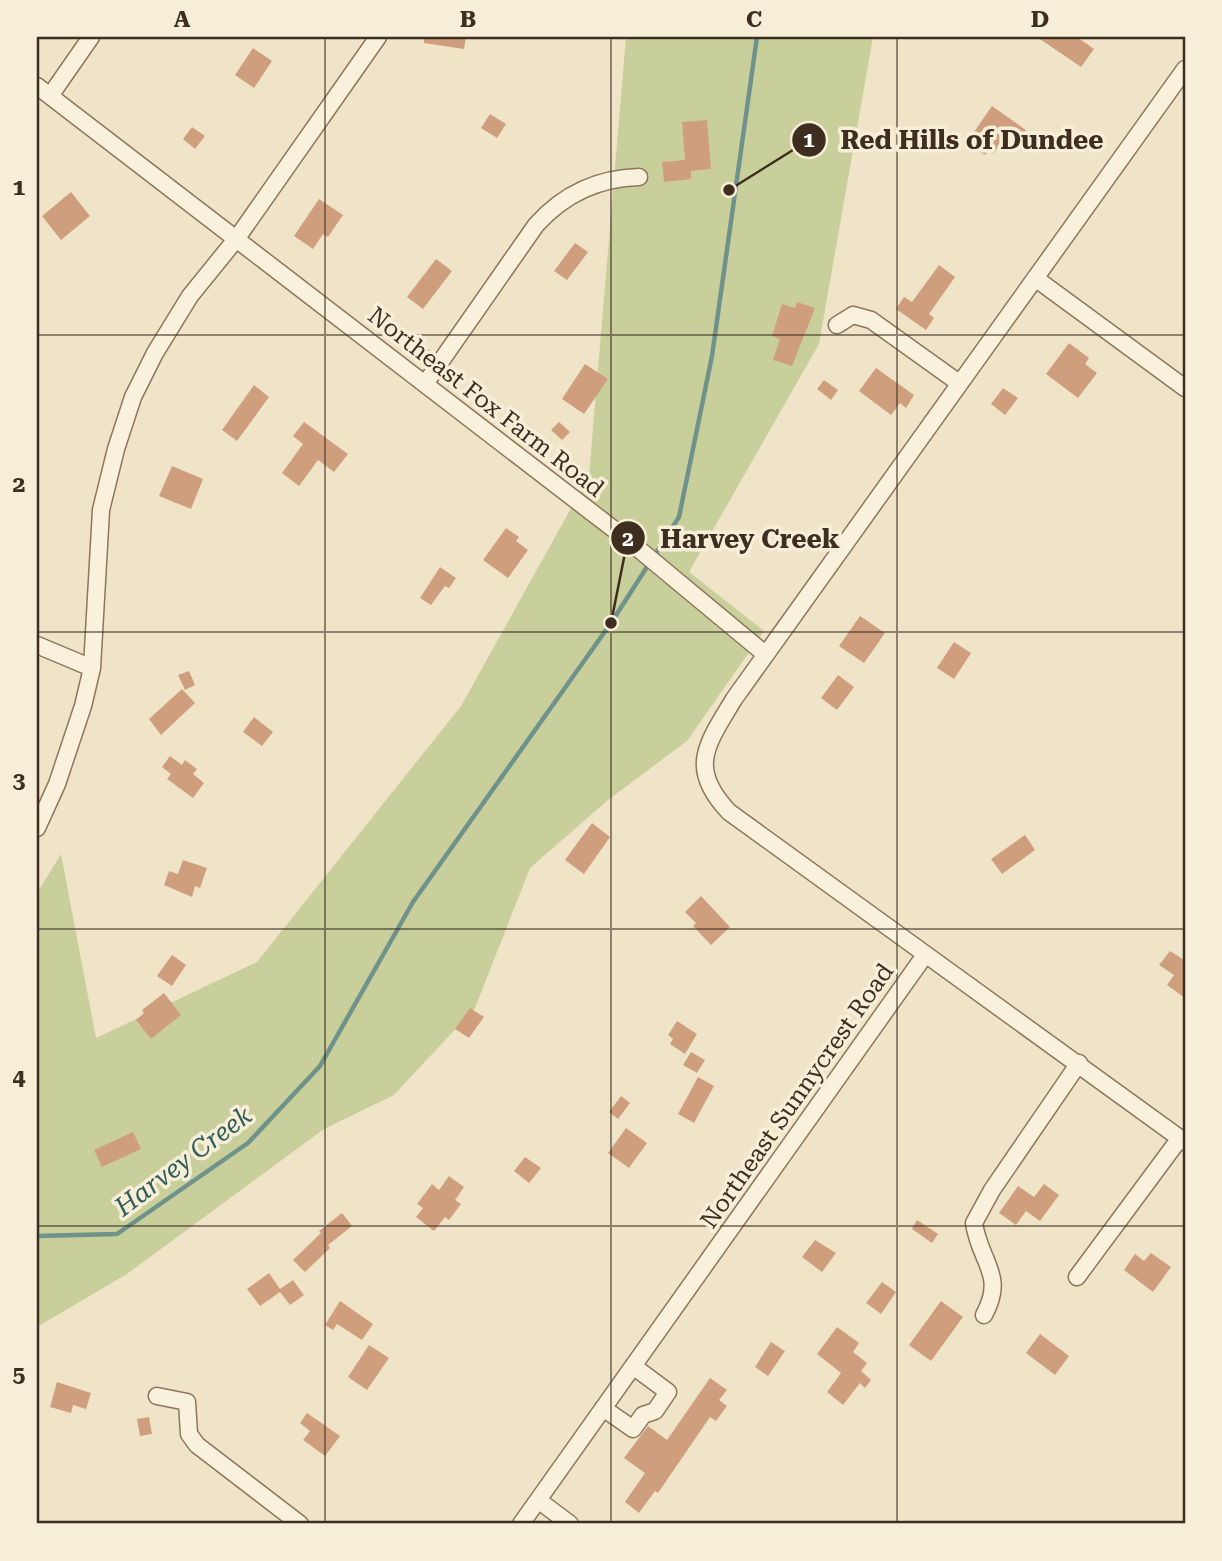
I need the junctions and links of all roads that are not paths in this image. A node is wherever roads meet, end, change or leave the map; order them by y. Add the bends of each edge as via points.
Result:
1 (91, 37) edge
2 (378, 37) edge
3 (1185, 69) edge
4 (43, 91) edge
5 (639, 177) dead end
6 (237, 238) junction
7 (1035, 278) junction
8 (837, 325) dead end
9 (960, 383) junction
10 (425, 384) junction
11 (1185, 388) edge
12 (37, 645) edge
13 (765, 654) junction
14 (92, 668) junction
15 (37, 828) edge
16 (925, 955) junction
17 (1079, 1063) junction
18 (1183, 1140) edge
19 (1077, 1277) dead end
20 (984, 1315) dead end
21 (633, 1366) junction
22 (157, 1395) dead end
23 (603, 1408) junction
24 (538, 1500) junction
25 (300, 1524) edge
26 (521, 1524) edge
27 (570, 1524) edge

1 - 4 street
2 - 6 street
3 - 7 street
4 - 6 street, Northeast Fox Farm Road
5 - 10 street via 603,181 551,208
6 - 10 street, Northeast Fox Farm Road
6 - 14 street via 173,322 133,397 101,510
7 - 9 street
7 - 11 street
8 - 9 street via 853,315 872,320
9 - 13 street
10 - 13 street, Northeast Fox Farm Road via 629,541
12 - 14 street
13 - 16 street via 713,733 705,754 708,786 729,812
14 - 15 street via 72,743
16 - 17 street, Northeast Sunnycrest Road
16 - 21 street, Northeast Sunnycrest Road
17 - 18 street, Northeast Sunnycrest Road
17 - 20 street via 974,1223 994,1279 992,1300
18 - 19 street
21 - 23 street, Northeast Sunnycrest Road
21 - 23 street via 668,1392 655,1411 643,1415 633,1429
22 - 25 street via 187,1402 189,1434 197,1445
23 - 24 street, Northeast Sunnycrest Road
24 - 26 street, Northeast Sunnycrest Road
24 - 27 street

